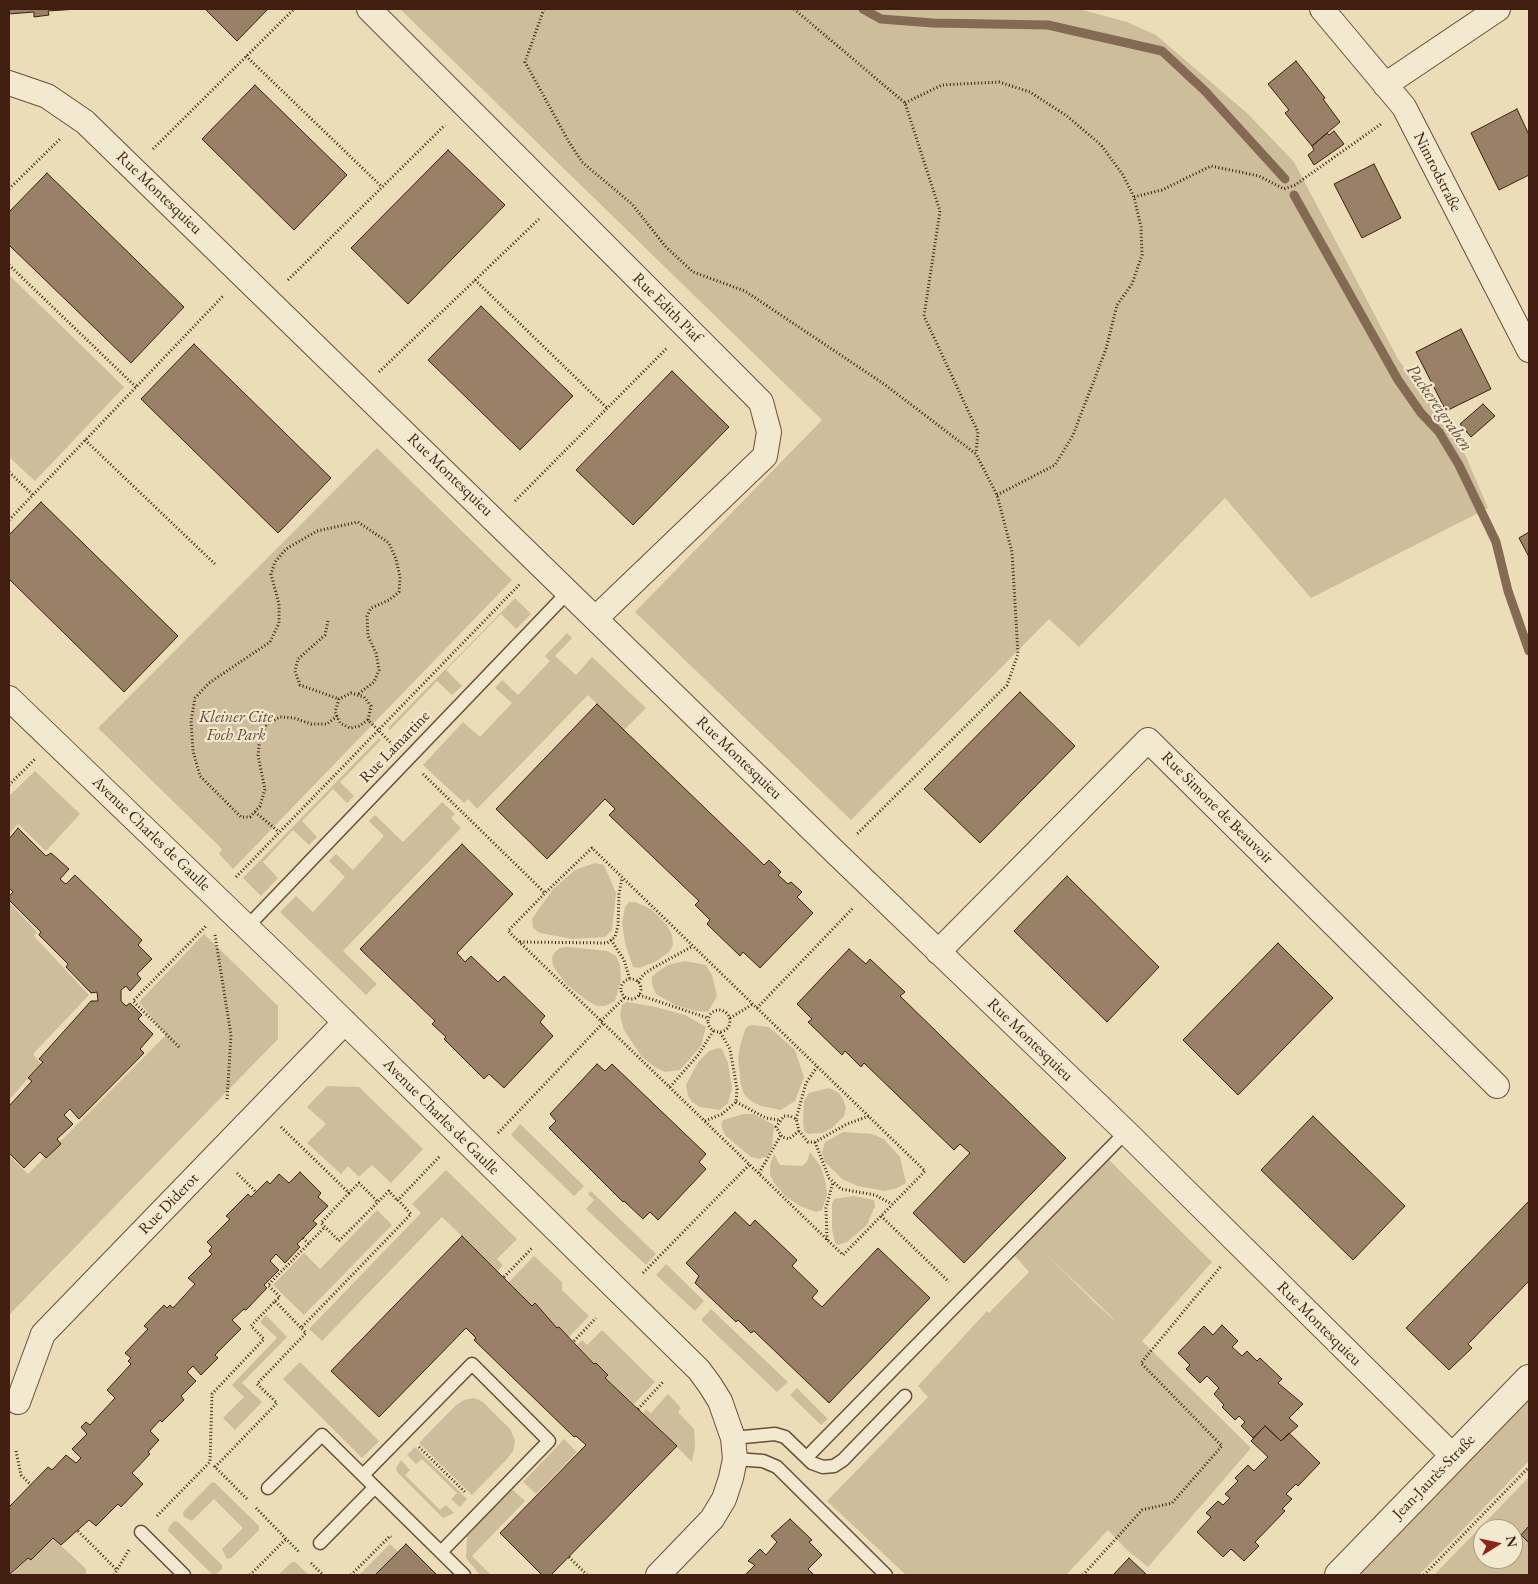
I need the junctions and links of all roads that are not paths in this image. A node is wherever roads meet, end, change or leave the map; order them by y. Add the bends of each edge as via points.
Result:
1 (369, 9) edge
2 (1322, 9) edge
3 (1498, 9) edge
4 (9, 83) edge
5 (1384, 84) junction
6 (1529, 350) edge
7 (569, 591) junction
8 (596, 618) junction
9 (9, 698) edge
10 (247, 927) junction
11 (938, 952) junction
12 (344, 1022) junction
13 (1496, 1086) dead end
14 (1126, 1132) junction
15 (1529, 1379) edge
16 (905, 1396) dead end
17 (14, 1402) edge
18 (734, 1448) junction
19 (807, 1457) junction
20 (1454, 1457) junction
21 (363, 1475) junction
22 (375, 1487) junction
23 (268, 1488) dead end
24 (141, 1532) road end
25 (320, 1543) dead end
26 (441, 1552) junction
27 (184, 1575) edge
28 (464, 1575) edge
29 (658, 1575) edge
30 (886, 1575) edge
31 (1339, 1575) edge

1 - 8 street, Rue Edith Piaf via 761,402 769,432 765,456
2 - 5 street, Nimrodstraße
3 - 5 street
4 - 7 street, Rue Montesquieu via 47,96 80,118
5 - 6 street, Nimrodstraße via 1404,107
7 - 8 street, Rue Montesquieu
7 - 10 lane, Rue Lamartine
8 - 11 street, Rue Montesquieu
9 - 10 street, Avenue Charles de Gaulle
10 - 12 street, Avenue Charles de Gaulle
11 - 13 street, Rue Simone de Beauvoir via 1148,740
11 - 14 street, Rue Montesquieu
12 - 17 street, Rue Diderot via 43,1334
12 - 18 street, Avenue Charles de Gaulle via 699,1370 720,1401
14 - 19 lane
14 - 20 street, Rue Montesquieu
15 - 20 street, Jean-Jaurès-Straße
16 - 19 lane via 834,1466 823,1467
18 - 19 lane via 775,1434 786,1437
18 - 29 street via 724,1498 712,1519
18 - 30 lane via 777,1467
20 - 31 street, Jean-Jaurès-Straße
21 - 22 lane
21 - 23 lane via 322,1435
21 - 26 lane via 472,1364 549,1441
22 - 25 lane
22 - 26 lane
24 - 27 lane
26 - 28 lane

